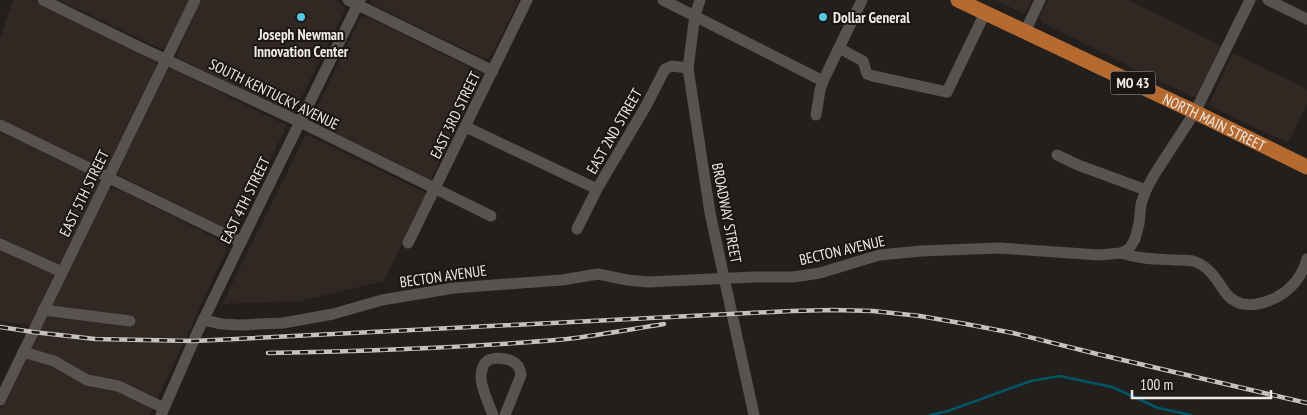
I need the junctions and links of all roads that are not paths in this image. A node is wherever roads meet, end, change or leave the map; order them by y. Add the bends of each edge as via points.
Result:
1 (43, 0) edge
2 (195, 0) edge
3 (527, 0) edge
4 (663, 0) edge
5 (700, 0) edge
6 (862, 0) edge
7 (958, 0) edge
8 (1040, 0) edge
9 (1250, 0) edge
10 (1268, 0) edge
11 (355, 2) edge
12 (985, 13) junction
13 (695, 16) junction
14 (1307, 19) edge
15 (1024, 32) junction
16 (839, 48) junction
17 (166, 59) junction
18 (688, 68) junction
19 (493, 71) junction
20 (823, 80) junction
21 (1195, 112) junction
22 (816, 114) dead end
23 (300, 122) junction
24 (0, 125) edge
25 (466, 126) junction
26 (1057, 155) dead end
27 (1307, 167) edge
28 (109, 178) junction
29 (435, 189) junction
30 (597, 190) junction
31 (1146, 190) junction
32 (491, 216) dead end
33 (578, 229) dead end
34 (240, 242) junction
35 (408, 243) dead end
36 (0, 244) edge
37 (1121, 253) junction
38 (1307, 259) edge
39 (62, 272) junction
40 (43, 310) junction
41 (203, 320) junction
42 (130, 321) dead end
43 (23, 352) junction
44 (0, 400) edge
45 (162, 411) edge
46 (493, 415) edge
47 (505, 415) edge
48 (754, 415) edge

1 - 17 street, SOUTH KENTUCKY AVENUE
2 - 17 street, EAST 5TH STREET
3 - 19 street, EAST 3RD STREET
4 - 13 street
5 - 13 street
6 - 16 street
7 - 12 main road, NORTH MAIN STREET / MO 43
8 - 15 street
9 - 21 street
10 - 14 street
11 - 19 street
11 - 23 street, EAST 4TH STREET
12 - 15 main road, NORTH MAIN STREET / MO 43
12 - 16 street via 948,92 868,74 863,61
13 - 18 street, BROADWAY STREET
13 - 20 street
15 - 21 main road, NORTH MAIN STREET / MO 43
16 - 20 street
17 - 23 street, SOUTH KENTUCKY AVENUE
17 - 28 street, EAST 5TH STREET
18 - 30 street, EAST 2ND STREET via 672,66 664,69
18 - 48 street, BROADWAY STREET via 710,213
19 - 25 street, EAST 3RD STREET
20 - 22 street
21 - 27 main road, NORTH MAIN STREET / MO 43
21 - 31 street
23 - 29 street, SOUTH KENTUCKY AVENUE
23 - 34 street, EAST 4TH STREET
24 - 28 street
25 - 29 street, EAST 3RD STREET
25 - 30 street
26 - 31 street
28 - 34 street
28 - 39 street, EAST 5TH STREET
29 - 32 street, SOUTH KENTUCKY AVENUE
29 - 35 street, EAST 3RD STREET
30 - 33 street, EAST 2ND STREET
31 - 37 street via 1135,239 1129,249
34 - 41 street, EAST 4TH STREET
36 - 39 street
37 - 38 street, BECTON AVENUE via 1137,258 1193,261 1214,276 1226,294 1237,303 1251,305 1282,295 1301,273
37 - 41 street, BECTON AVENUE via 1099,255 990,248 921,251 880,255 820,274 793,277 648,282 598,274 454,288 382,300 333,314 283,323 240,325
39 - 40 street, EAST 5TH STREET
40 - 42 street
40 - 43 street, EAST 5TH STREET
41 - 45 street, EAST 4TH STREET
43 - 44 street, EAST 5TH STREET
43 - 45 street via 54,361 87,380 118,386
46 - 47 street via 481,377 483,365 495,358 516,364 520,369 521,375

